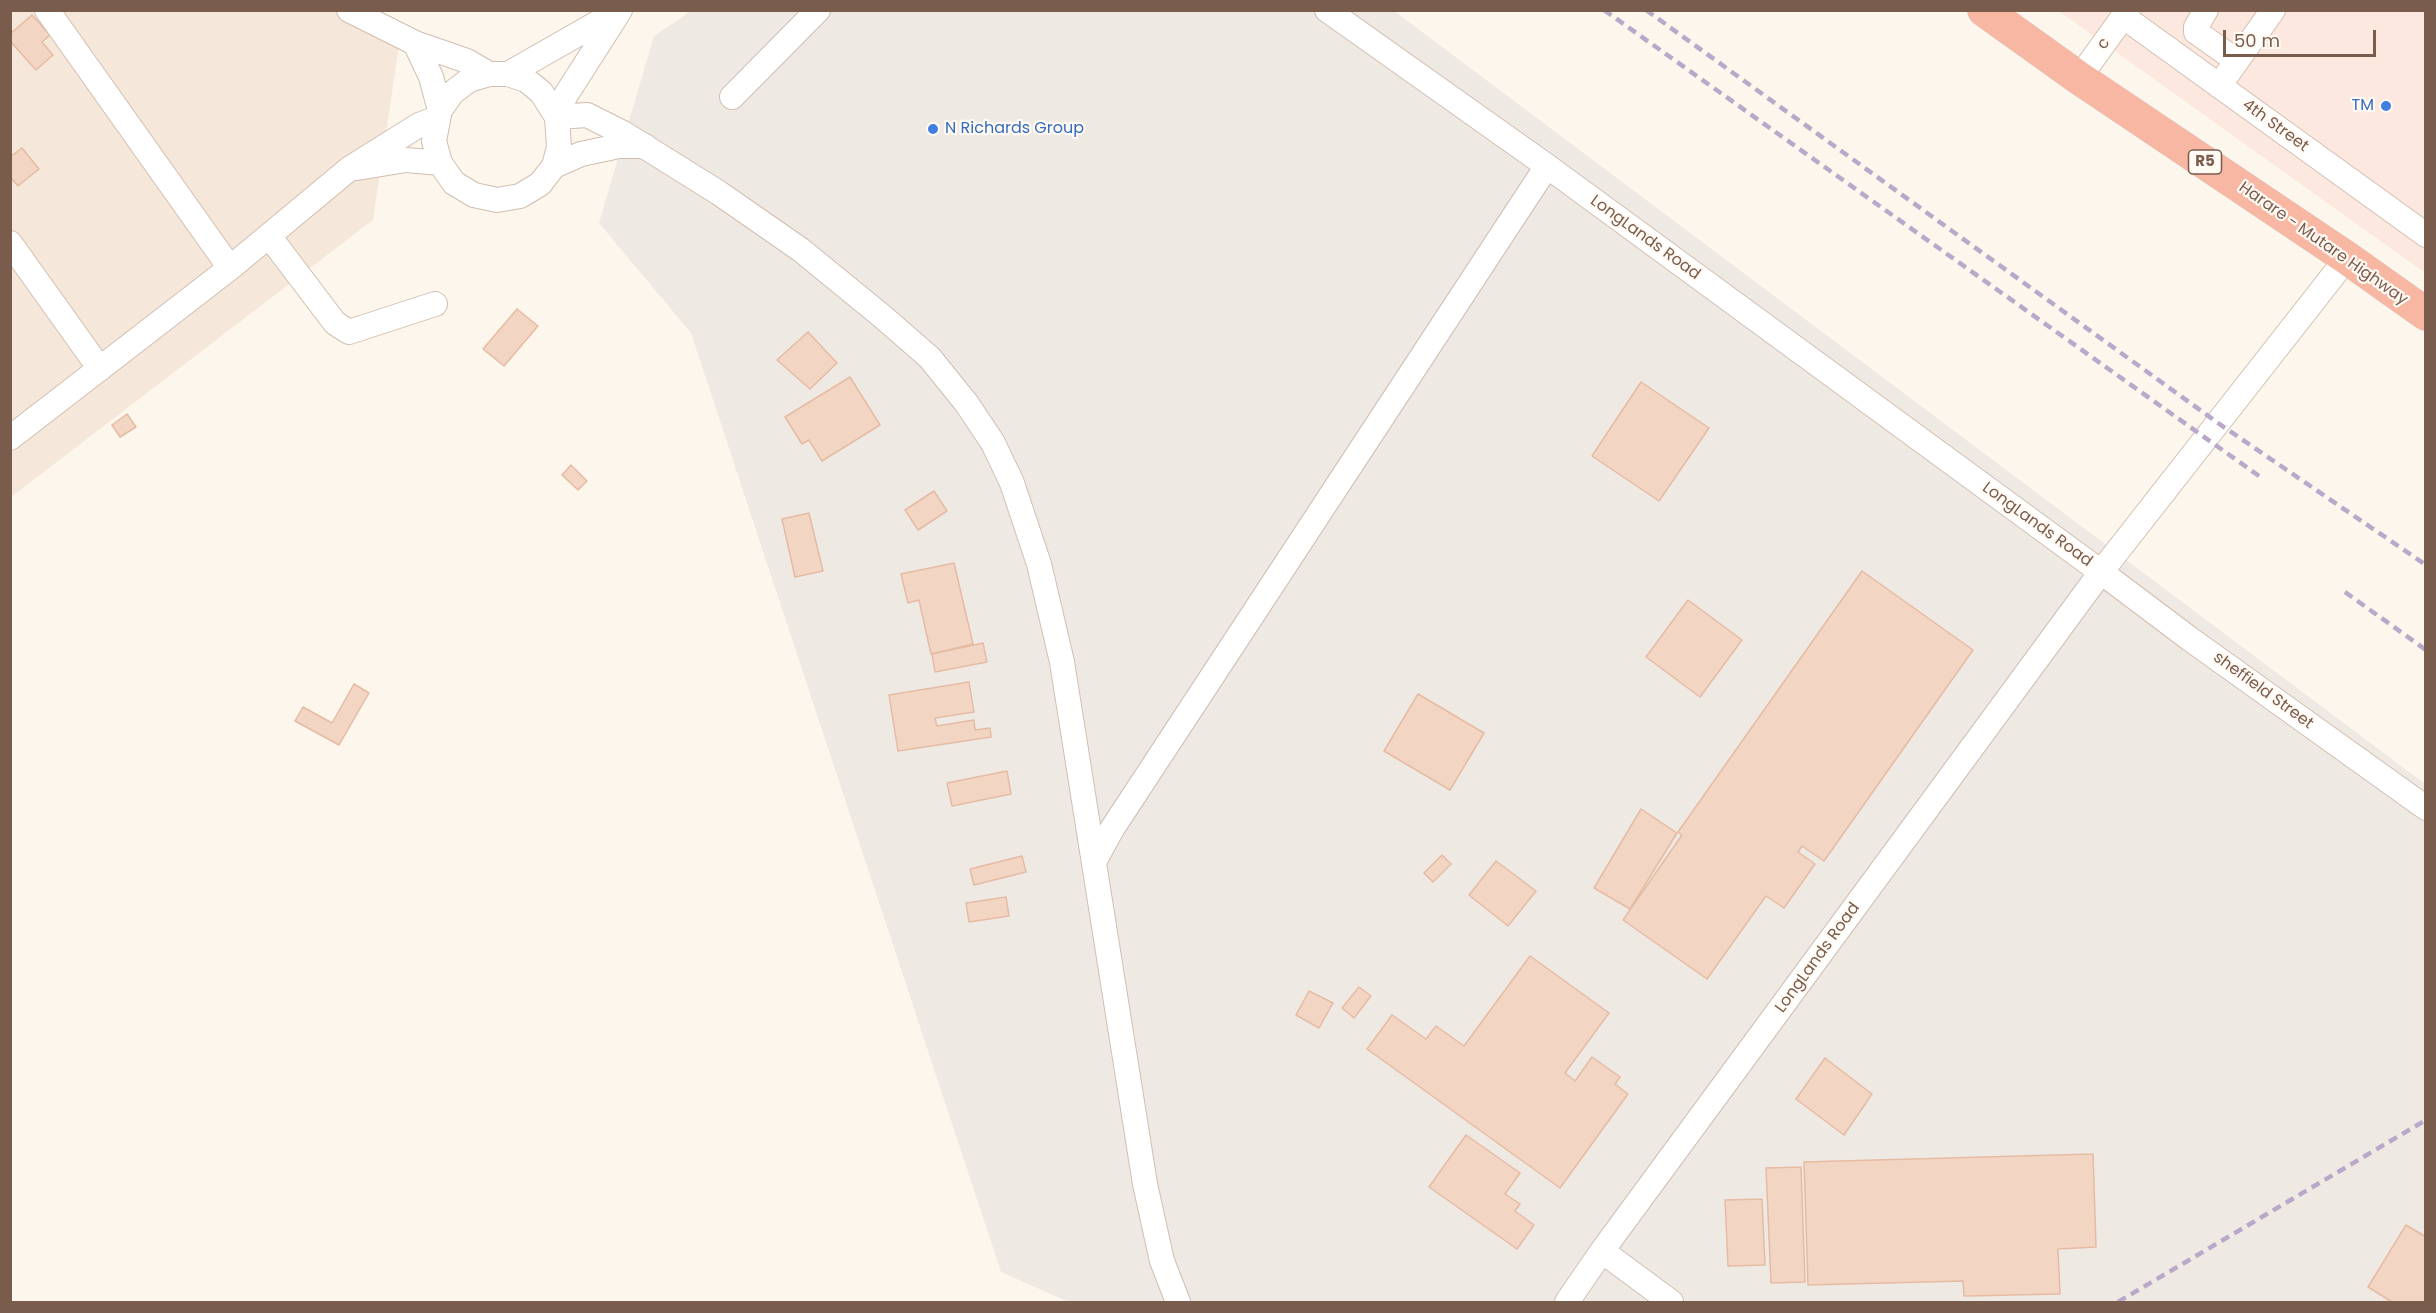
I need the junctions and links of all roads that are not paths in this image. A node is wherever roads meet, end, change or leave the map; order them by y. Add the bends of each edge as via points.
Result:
1 (47, 10) edge
2 (349, 10) edge
3 (818, 10) edge
4 (1327, 10) edge
5 (1984, 10) edge
6 (2206, 10) edge
7 (2272, 10) edge
8 (620, 11) edge
9 (2126, 14) edge
10 (415, 43) junction
11 (2237, 61) junction
12 (498, 74) junction
13 (2079, 78) junction
14 (2219, 86) junction
15 (732, 98) dead end
16 (438, 114) junction
17 (556, 115) junction
18 (645, 147) junction
19 (440, 164) junction
20 (554, 165) junction
21 (1547, 166) junction
22 (349, 169) junction
23 (2426, 235) edge
24 (269, 236) junction
25 (10, 243) edge
26 (2347, 258) junction
27 (230, 268) junction
28 (435, 304) dead end
29 (2426, 314) edge
30 (100, 369) junction
31 (10, 438) edge
32 (2101, 572) junction
33 (2426, 808) edge
34 (1094, 862) junction
35 (1602, 1251) junction
36 (1178, 1302) edge
37 (1567, 1302) edge
38 (1671, 1302) edge

1 - 27 street
2 - 10 street
3 - 15 street
4 - 21 street, LongLands Road
5 - 13 highway, Harare - Mutare Highway / R5
6 - 11 street via 2196,32
7 - 11 street
8 - 12 street
8 - 17 street
9 - 13 street, c
9 - 14 street, 4th Street
10 - 12 street
10 - 16 street via 431,77
11 - 14 street
12 - 16 street via 469,80 452,93
12 - 17 street via 526,80 541,92
13 - 26 highway, Harare - Mutare Highway / R5
14 - 23 street, 4th Street
16 - 19 street via 434,141
16 - 22 street
17 - 18 street via 587,115
17 - 20 street via 559,147
18 - 20 street via 619,146 581,153
18 - 34 street via 801,250 884,316 930,358 993,443 1012,483 1039,564 1062,662
19 - 20 street via 454,183 474,195 497,200 520,196 540,184
19 - 22 street via 406,160
21 - 32 street, LongLands Road
21 - 34 street
22 - 24 street
24 - 27 street
24 - 28 street via 335,323 349,332
25 - 30 street
26 - 29 highway, Harare - Mutare Highway / R5
26 - 32 street
27 - 30 street
30 - 31 street
32 - 33 street, sheffield Street
32 - 35 street, LongLands Road
34 - 36 street via 1145,1184 1162,1261
35 - 37 street, LongLands Road
35 - 38 street

